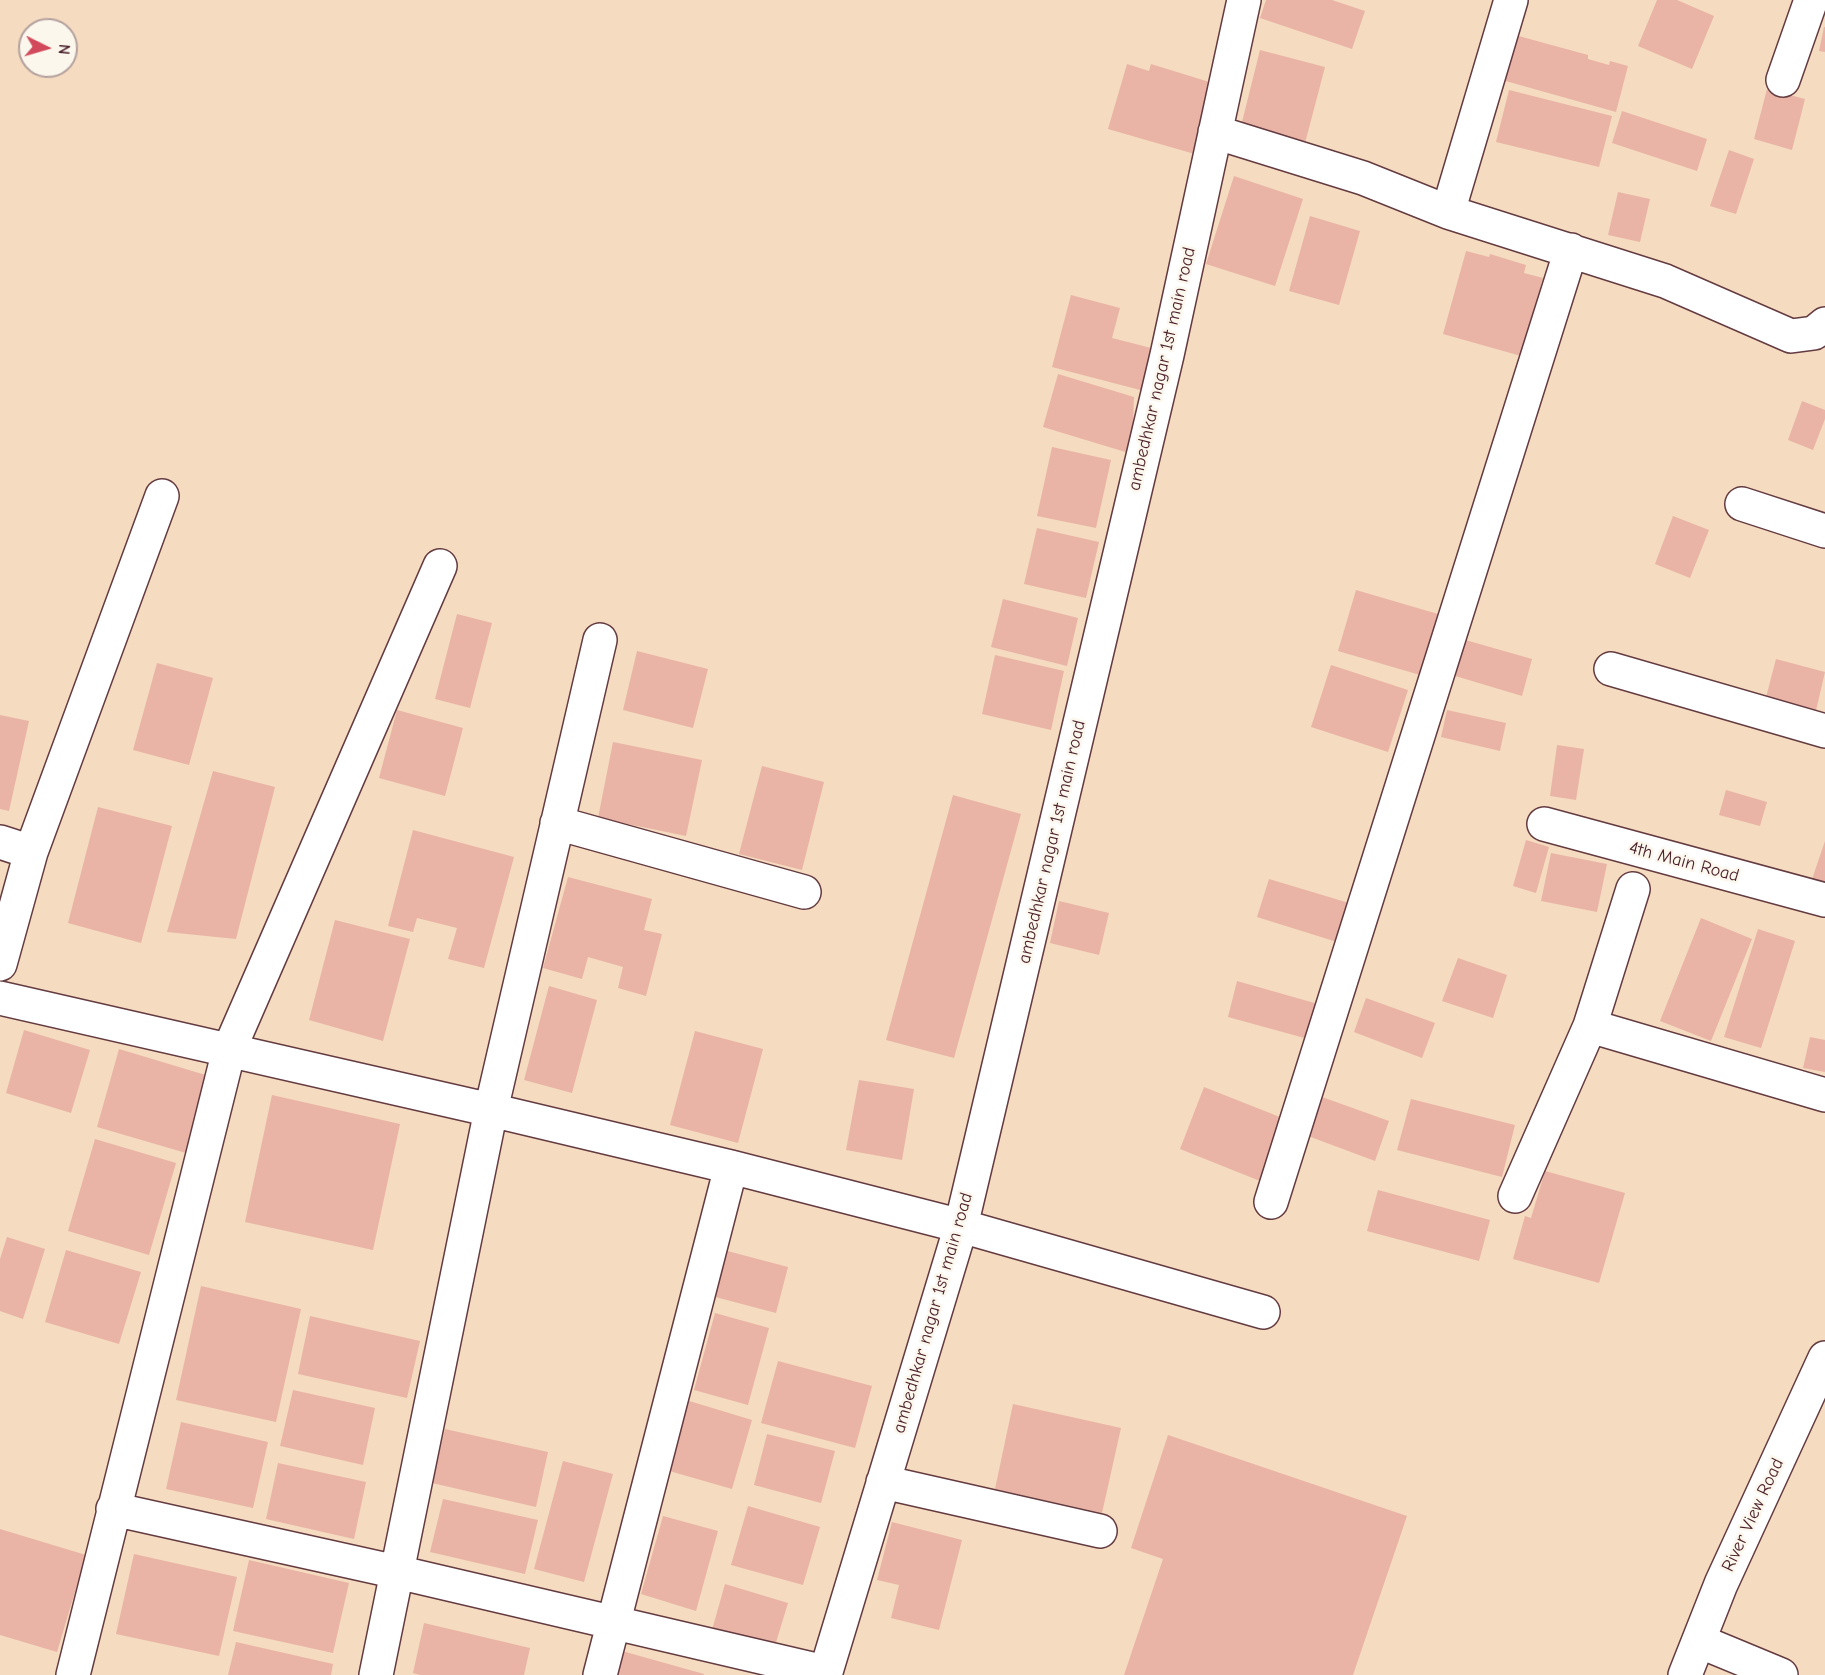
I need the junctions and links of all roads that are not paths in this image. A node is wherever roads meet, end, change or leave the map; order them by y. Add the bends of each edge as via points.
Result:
1 (1244, 0) edge
2 (1511, 0) edge
3 (1810, 0) edge
4 (1784, 80) dead end
5 (1215, 132) junction
6 (1448, 212) junction
7 (1571, 250) junction
8 (1825, 324) edge
9 (162, 496) dead end
10 (1742, 504) dead end
11 (1825, 531) edge
12 (440, 566) dead end
13 (600, 640) dead end
14 (1611, 669) dead end
15 (1825, 731) edge
16 (557, 824) junction
17 (1544, 824) dead end
18 (0, 842) edge
19 (31, 852) junction
20 (1632, 889) dead end
21 (804, 892) dead end
22 (1825, 900) edge
23 (0, 964) edge
24 (0, 998) edge
25 (1590, 1026) junction
26 (230, 1050) junction
27 (1825, 1095) edge
28 (491, 1110) junction
29 (731, 1167) junction
30 (1515, 1196) dead end
31 (1271, 1202) dead end
32 (961, 1226) junction
33 (1263, 1312) dead end
34 (1825, 1358) edge
35 (883, 1482) junction
36 (113, 1509) junction
37 (1100, 1531) dead end
38 (397, 1572) junction
39 (613, 1623) junction
40 (1699, 1641) junction
41 (825, 1674) edge
42 (73, 1675) edge
43 (376, 1675) edge
44 (600, 1675) edge
45 (1685, 1675) edge
46 (1781, 1675) edge

1 - 5 street, ambedhkar nagar 1st main road
2 - 6 street
3 - 4 street
5 - 6 street via 1362,178
5 - 32 street, ambedhkar nagar 1st main road via 1167,356
6 - 7 street
7 - 8 street via 1665,281 1791,336 1814,333
7 - 31 street
9 - 19 street
10 - 11 street
12 - 26 street
13 - 16 street
14 - 15 street
16 - 21 street
16 - 28 street
17 - 22 street, 4th Main Road
18 - 19 street
19 - 23 street
20 - 25 street
24 - 26 street
25 - 27 street
25 - 30 street
26 - 28 street
26 - 36 street
28 - 29 street
28 - 38 street
29 - 32 street
29 - 39 street
32 - 33 street
32 - 35 street, ambedhkar nagar 1st main road
34 - 40 street, River View Road via 1721,1584
35 - 37 street
35 - 41 street, ambedhkar nagar 1st main road
36 - 38 street
36 - 42 street
38 - 39 street
38 - 43 street
39 - 41 street
39 - 44 street
40 - 45 street, River View Road
40 - 46 street

